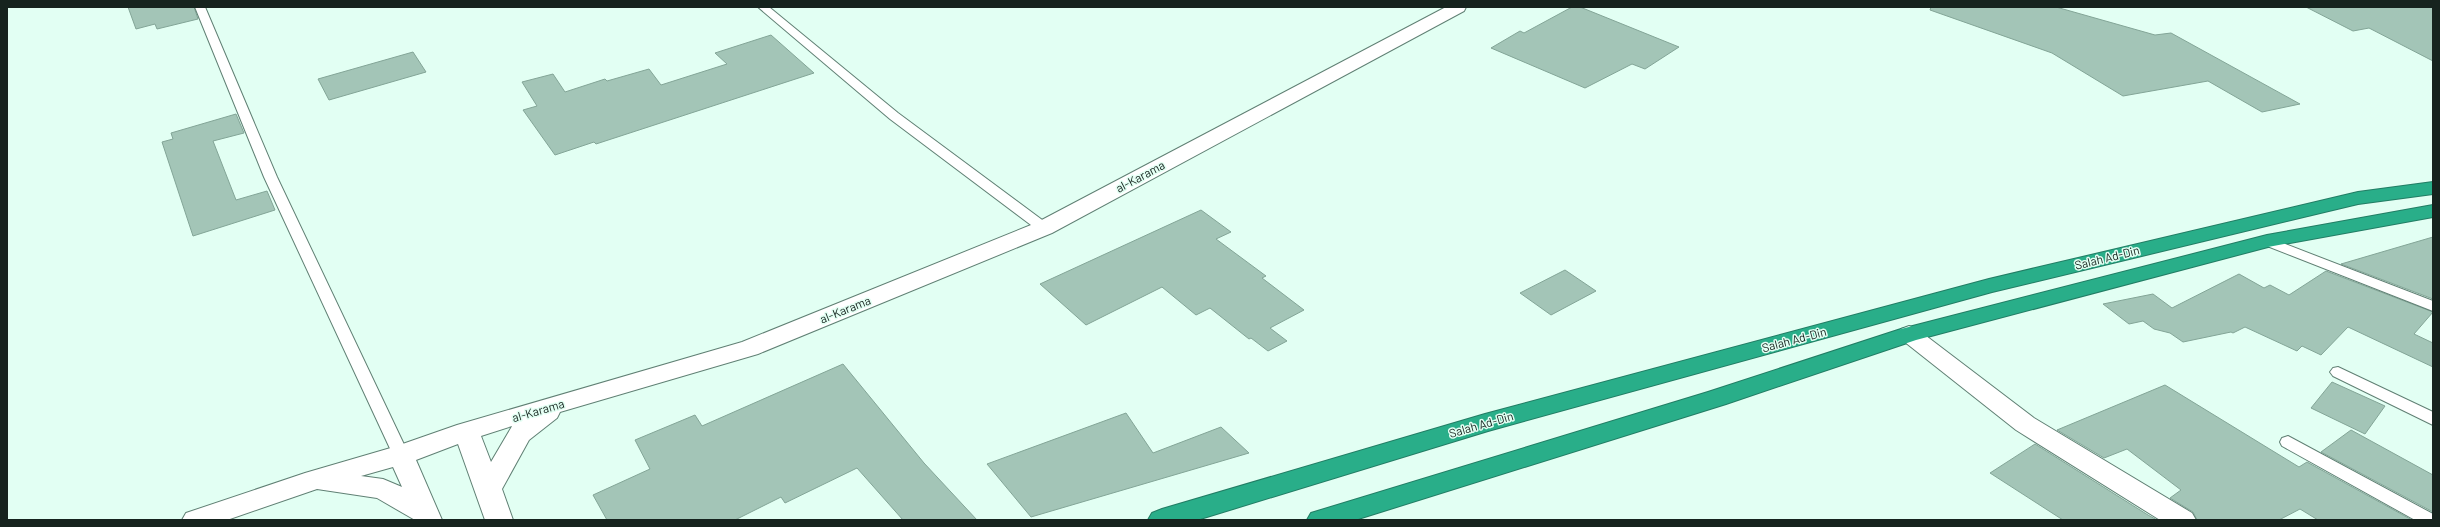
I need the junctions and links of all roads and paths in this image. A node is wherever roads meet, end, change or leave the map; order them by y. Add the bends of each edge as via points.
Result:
1 (200, 7) edge
2 (763, 7) edge
3 (1458, 7) edge
4 (2433, 188) edge
5 (2433, 211) edge
6 (1044, 228) junction
7 (2267, 241) junction
8 (2433, 306) edge
9 (1909, 334) junction
10 (2338, 372) dead end
11 (557, 405) junction
12 (2433, 419) edge
13 (466, 431) junction
14 (2288, 442) dead end
15 (402, 456) junction
16 (314, 480) junction
17 (489, 489) junction
18 (428, 517) edge
19 (196, 520) edge
20 (499, 520) edge
21 (1162, 520) edge
22 (1321, 520) edge
23 (2182, 520) edge
24 (2430, 520) edge

1 - 15 lane via 222,66 285,208
2 - 6 lane via 894,116
3 - 6 main road, al-Karama
4 - 21 highway, Salah Ad-Din via 2358,198 1989,286 1485,423
5 - 7 highway, Salah Ad-Din
6 - 11 main road, al-Karama via 750,348
7 - 8 lane
7 - 9 highway, Salah Ad-Din
9 - 22 highway, Salah Ad-Din via 1717,398
9 - 23 main road via 2025,424
10 - 12 lane
11 - 13 main road, al-Karama
11 - 17 main road via 520,434
13 - 15 main road, al-Karama
13 - 17 main road
14 - 24 lane
15 - 16 main road, al-Karama
15 - 18 main road
16 - 18 main road via 383,489
16 - 19 main road, al-Karama
17 - 20 main road

